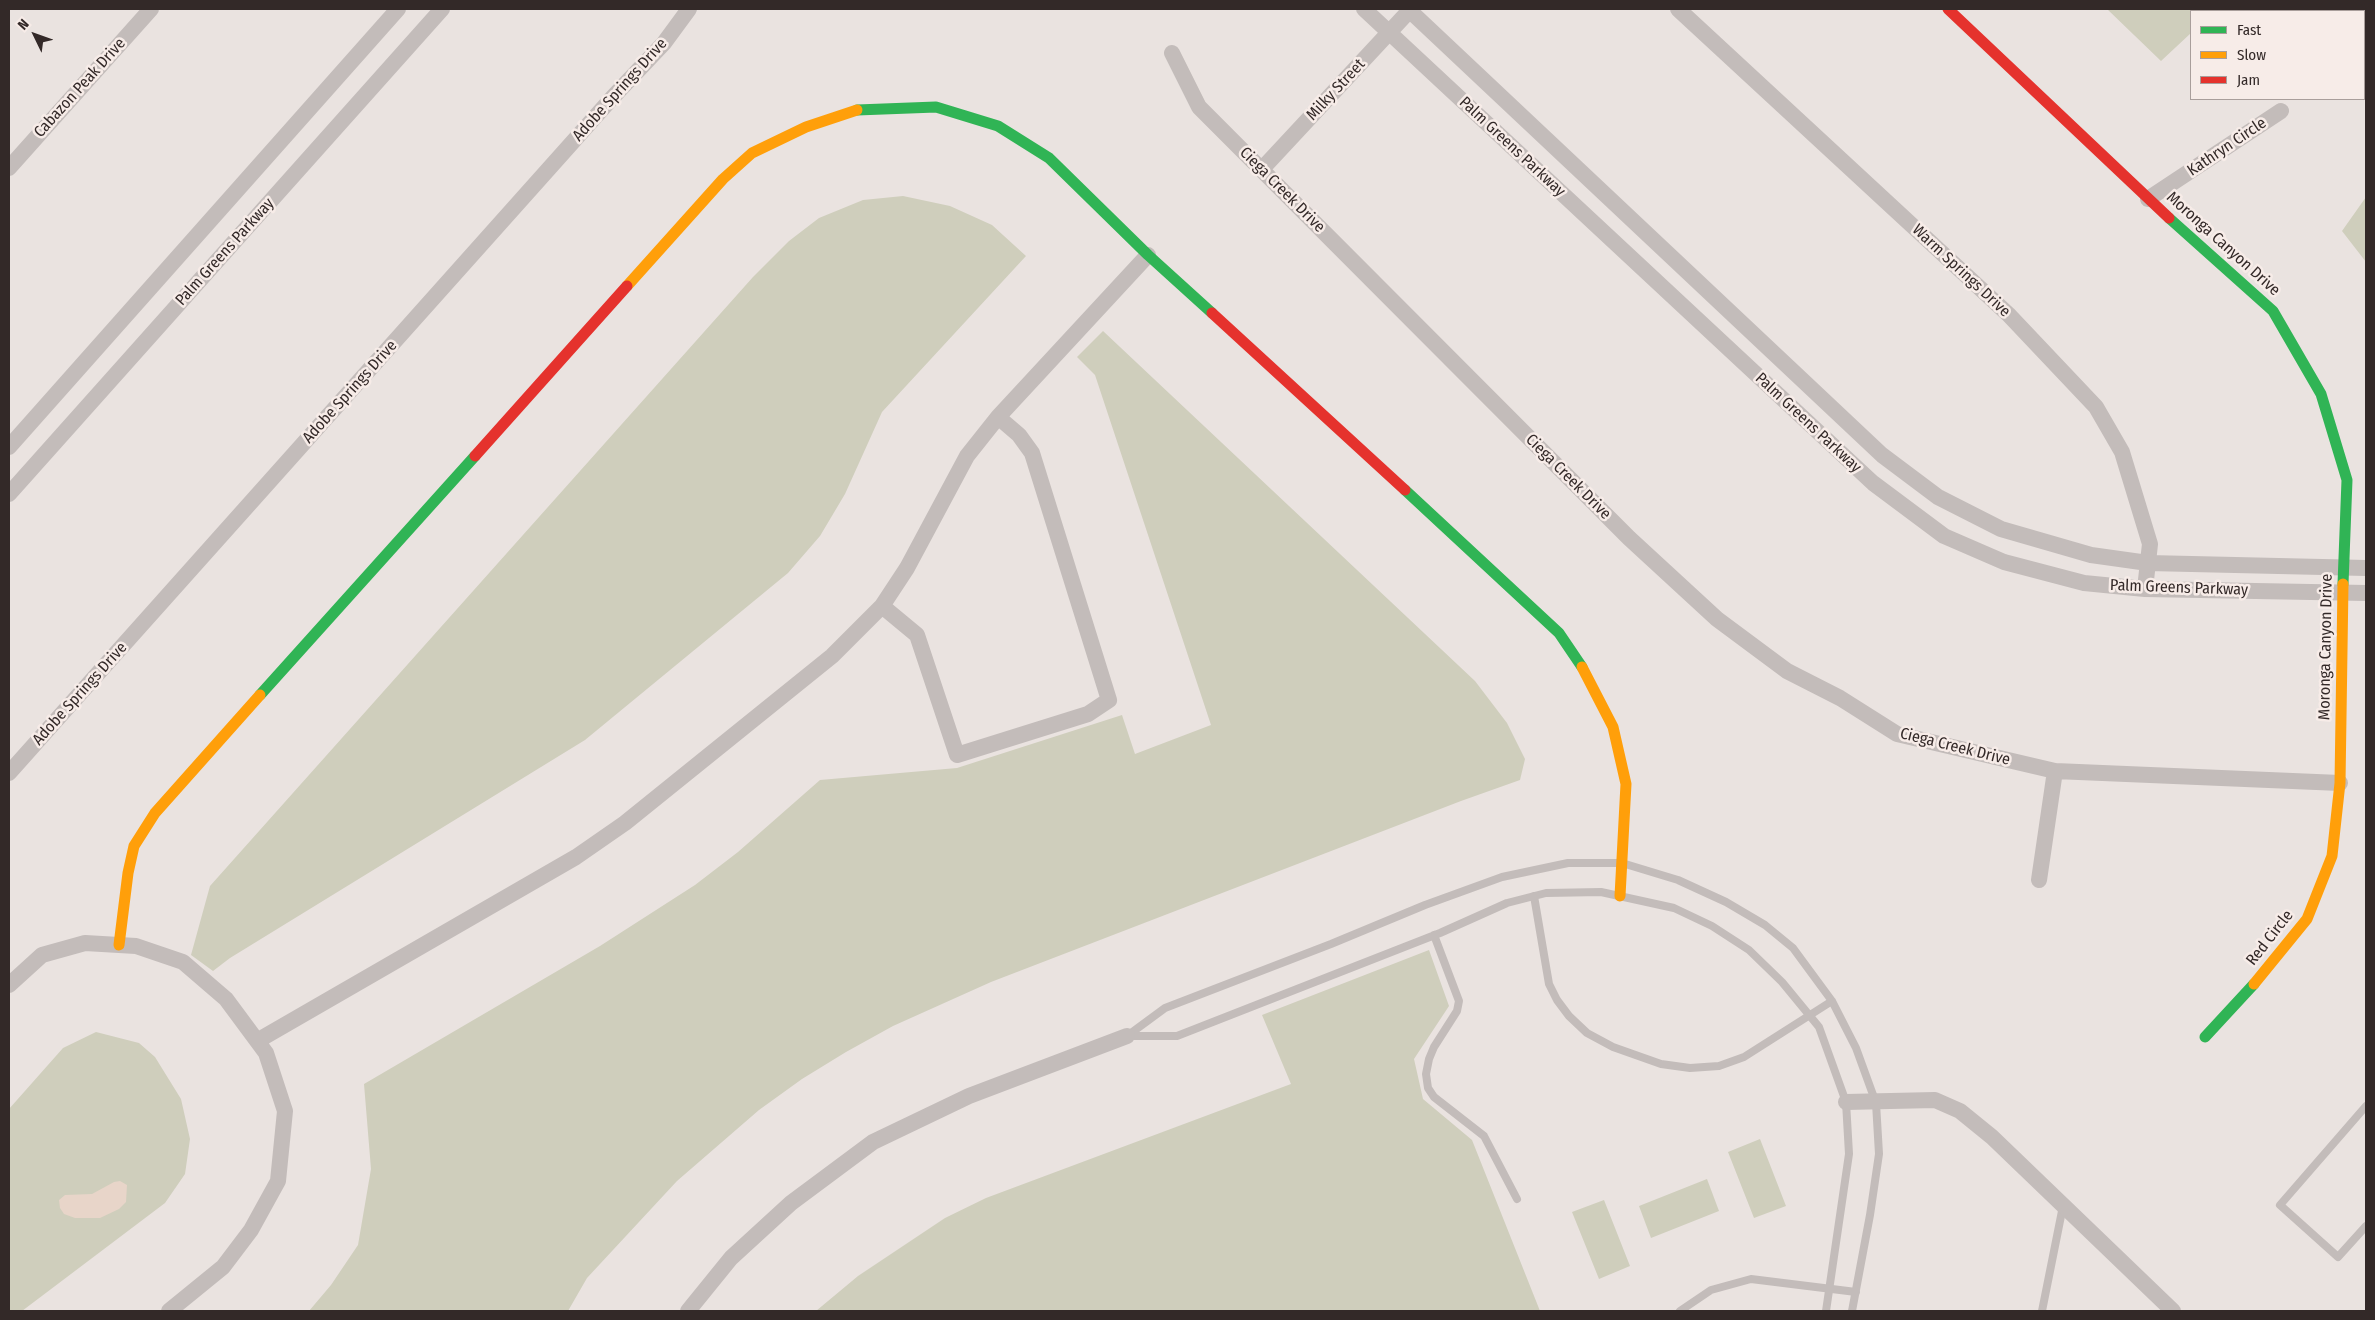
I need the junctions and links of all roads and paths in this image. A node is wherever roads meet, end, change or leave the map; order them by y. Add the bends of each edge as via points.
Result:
1 (150, 9) edge
2 (398, 9) edge
3 (442, 9) edge
4 (689, 9) edge
5 (1364, 9) edge
6 (1678, 9) edge
7 (1948, 9) edge
8 (1409, 10) edge
9 (1390, 32) junction
10 (1172, 53) dead end
11 (2281, 111) dead end
12 (9, 168) edge
13 (1262, 169) junction
14 (2148, 200) junction
15 (1148, 254) junction
16 (998, 418) junction
17 (9, 447) edge
18 (9, 494) edge
19 (2148, 563) junction
20 (2343, 567) junction
21 (2366, 568) edge
22 (2145, 589) junction
23 (2343, 593) junction
24 (2366, 593) edge
25 (882, 606) junction
26 (2055, 771) junction
27 (9, 773) edge
28 (2340, 783) junction
29 (1622, 863) junction
30 (2039, 880) dead end
31 (1534, 896) junction
32 (1620, 896) junction
33 (1434, 935) junction
34 (119, 946) junction
35 (9, 985) edge
36 (1832, 1001) junction
37 (1810, 1016) junction
38 (1127, 1036) junction
39 (2205, 1037) dead end
40 (257, 1041) junction
41 (1846, 1102) junction
42 (1876, 1103) junction
43 (2366, 1106) edge
44 (1517, 1199) dead end
45 (2064, 1206) junction
46 (2366, 1226) edge
47 (1830, 1288) junction
48 (1856, 1292) junction
49 (170, 1311) edge
50 (688, 1311) edge
51 (1680, 1311) edge
52 (1826, 1311) edge
53 (1852, 1311) edge
54 (2042, 1311) edge
55 (2173, 1311) edge

1 - 12 street, Cabazon Peak Drive
2 - 17 street, Palm Greens Parkway
3 - 18 street, Palm Greens Parkway
4 - 27 street, Adobe Springs Drive via 664,43
5 - 9 street, Palm Greens Parkway
6 - 19 street, Warm Springs Drive via 2008,314 2096,407 2122,452 2150,544
7 - 14 street, Moronga Canyon Drive
8 - 9 street, Milky Street
8 - 19 street, Palm Greens Parkway via 1882,455 1938,497 2001,529 2091,555
9 - 13 street, Milky Street
9 - 22 street, Palm Greens Parkway via 1852,464 1904,507 1944,536 2004,562 2084,583
10 - 13 street, Ciega Creek Drive via 1199,107
11 - 14 street, Kathryn Circle
13 - 26 street, Ciega Creek Drive via 1629,538 1717,619 1787,671 1840,698 1897,734
14 - 20 street, Moronga Canyon Drive via 2273,311 2321,394 2347,480
15 - 16 street
15 - 29 street via 1559,634 1586,674 1613,727 1626,784
15 - 34 street via 1049,158 998,126 936,107 859,109 806,127 752,154 723,179 155,813 134,846
16 - 25 street via 967,456 907,568
16 - 25 street via 1019,434 1032,454 1109,700 1088,714 957,755 917,635
19 - 20 street, Palm Greens Parkway
19 - 22 street, Warm Springs Drive
20 - 21 street, Palm Greens Parkway
20 - 23 street, Moronga Canyon Drive
22 - 23 street, Palm Greens Parkway
23 - 24 street, Palm Greens Parkway
23 - 28 street, Moronga Canyon Drive
25 - 40 street via 832,656 618,828 576,857
26 - 28 street, Ciega Creek Drive
26 - 30 street
28 - 39 street, Red Circle via 2332,856 2307,919 2268,969
29 - 32 street
29 - 36 lane via 1678,880 1726,902 1765,925 1793,948
29 - 38 lane via 1568,864 1502,877 1165,1008
31 - 32 lane via 1601,892
31 - 33 lane via 1507,903
31 - 37 lane via 1553,992 1569,1016 1587,1033 1613,1047 1661,1064 1690,1068 1719,1066 1744,1057
32 - 37 lane via 1674,908 1712,926 1749,950 1782,982
33 - 38 lane via 1177,1036
33 - 44 lane via 1459,1001 1457,1011 1429,1059 1428,1088 1434,1097 1484,1136
34 - 35 street via 85,943 42,955
34 - 40 street via 136,946 183,962 226,999
36 - 37 lane
36 - 42 lane via 1856,1048
37 - 41 lane via 1819,1027
38 - 50 street via 969,1096 873,1142 791,1203 731,1258
40 - 49 street via 266,1053 285,1111 278,1182 251,1230 223,1267
41 - 42 street
41 - 47 lane via 1849,1154
42 - 45 street via 1935,1100 1960,1111
42 - 48 lane via 1879,1154
43 - 46 lane via 2280,1205 2338,1257
45 - 54 lane
45 - 55 street
47 - 48 lane
47 - 51 lane via 1751,1279 1710,1290
47 - 52 lane
48 - 53 lane

